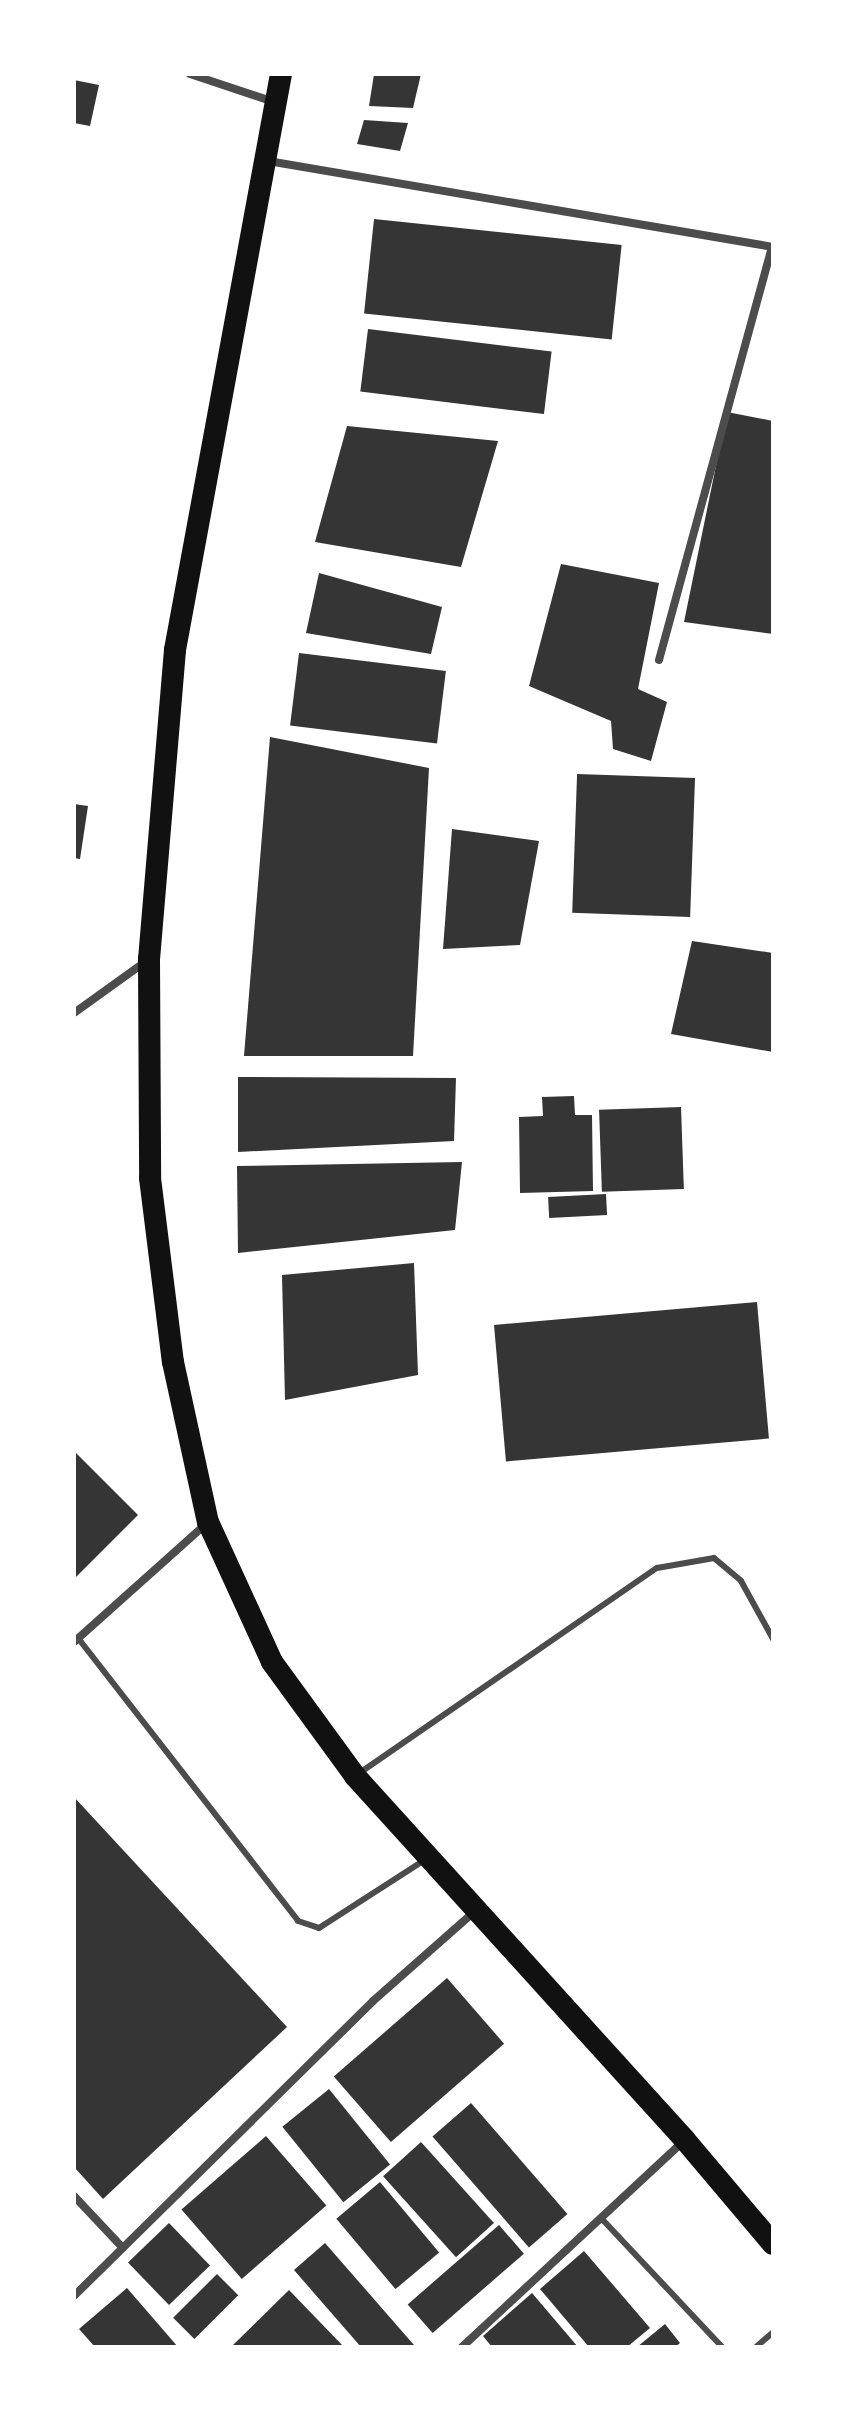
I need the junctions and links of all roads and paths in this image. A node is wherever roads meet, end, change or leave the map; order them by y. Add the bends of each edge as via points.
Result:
1 (190, 74) edge
2 (281, 74) edge
3 (275, 102) junction
4 (268, 161) junction
5 (772, 247) edge
6 (659, 660) dead end
7 (149, 959) junction
8 (74, 1013) edge
9 (208, 1522) junction
10 (773, 1639) edge
11 (76, 1640) edge
12 (355, 1776) junction
13 (429, 1857) junction
14 (478, 1909) junction
15 (685, 2140) junction
16 (74, 2196) edge
17 (601, 2218) junction
18 (773, 2244) edge
19 (123, 2248) junction
20 (74, 2296) edge
21 (773, 2332) edge
22 (462, 2347) edge
23 (722, 2347) edge
24 (756, 2347) edge

1 - 3 street
2 - 3 highway
3 - 4 highway
4 - 5 street
4 - 7 highway via 175,650
5 - 6 street
7 - 8 street
7 - 9 highway via 150,1178 173,1362
9 - 11 street
9 - 12 highway via 272,1662
10 - 12 lane via 741,1581 714,1558 657,1568
11 - 13 lane via 298,1921 319,1928
12 - 13 highway
13 - 14 highway
14 - 15 highway
14 - 19 street via 373,2001
15 - 17 street
15 - 18 highway
16 - 19 street
17 - 22 street
17 - 23 lane
19 - 20 street
21 - 24 lane

